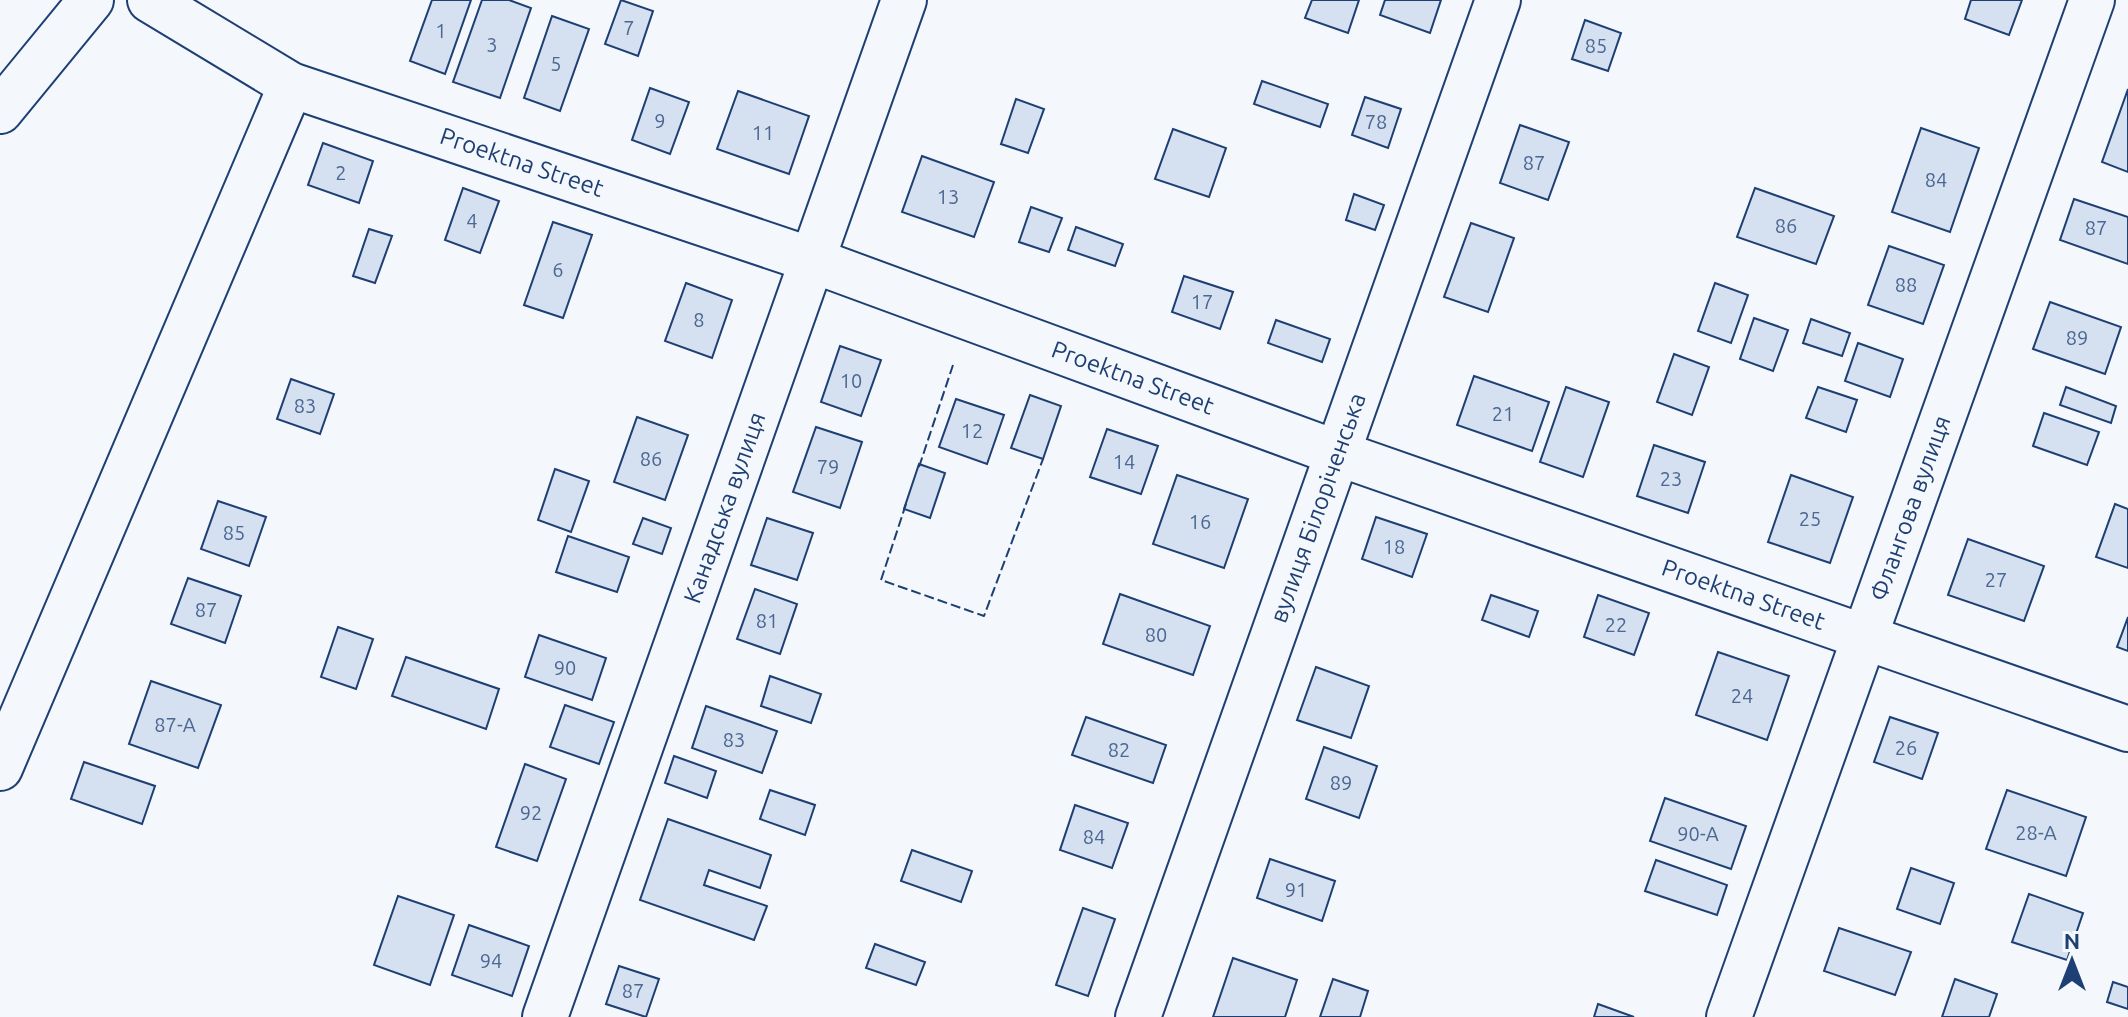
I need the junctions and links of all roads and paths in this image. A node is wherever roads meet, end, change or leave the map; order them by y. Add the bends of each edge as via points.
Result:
1 (91, 0) edge
2 (150, 0) edge
3 (904, 0) edge
4 (1498, 0) edge
5 (2092, 0) edge
6 (291, 85) junction
7 (0, 111) edge
8 (812, 260) junction
9 (1337, 453) junction
10 (1866, 637) junction
11 (2128, 729) edge
12 (0, 768) edge
13 (545, 1017) edge
14 (1138, 1017) edge
15 (1729, 1017) edge

1 - 7 main road
2 - 6 main road, Proektna Street
3 - 8 main road, Канадська вулиця
4 - 9 main road, вулиця Білоріченська
5 - 10 main road, Флангова вулиця
6 - 8 main road, Proektna Street
6 - 12 main road
8 - 9 main road, Proektna Street
8 - 13 main road, Канадська вулиця
9 - 10 main road, Proektna Street
9 - 14 main road, вулиця Білоріченська
10 - 11 main road, Proektna Street
10 - 15 main road, Флангова вулиця

